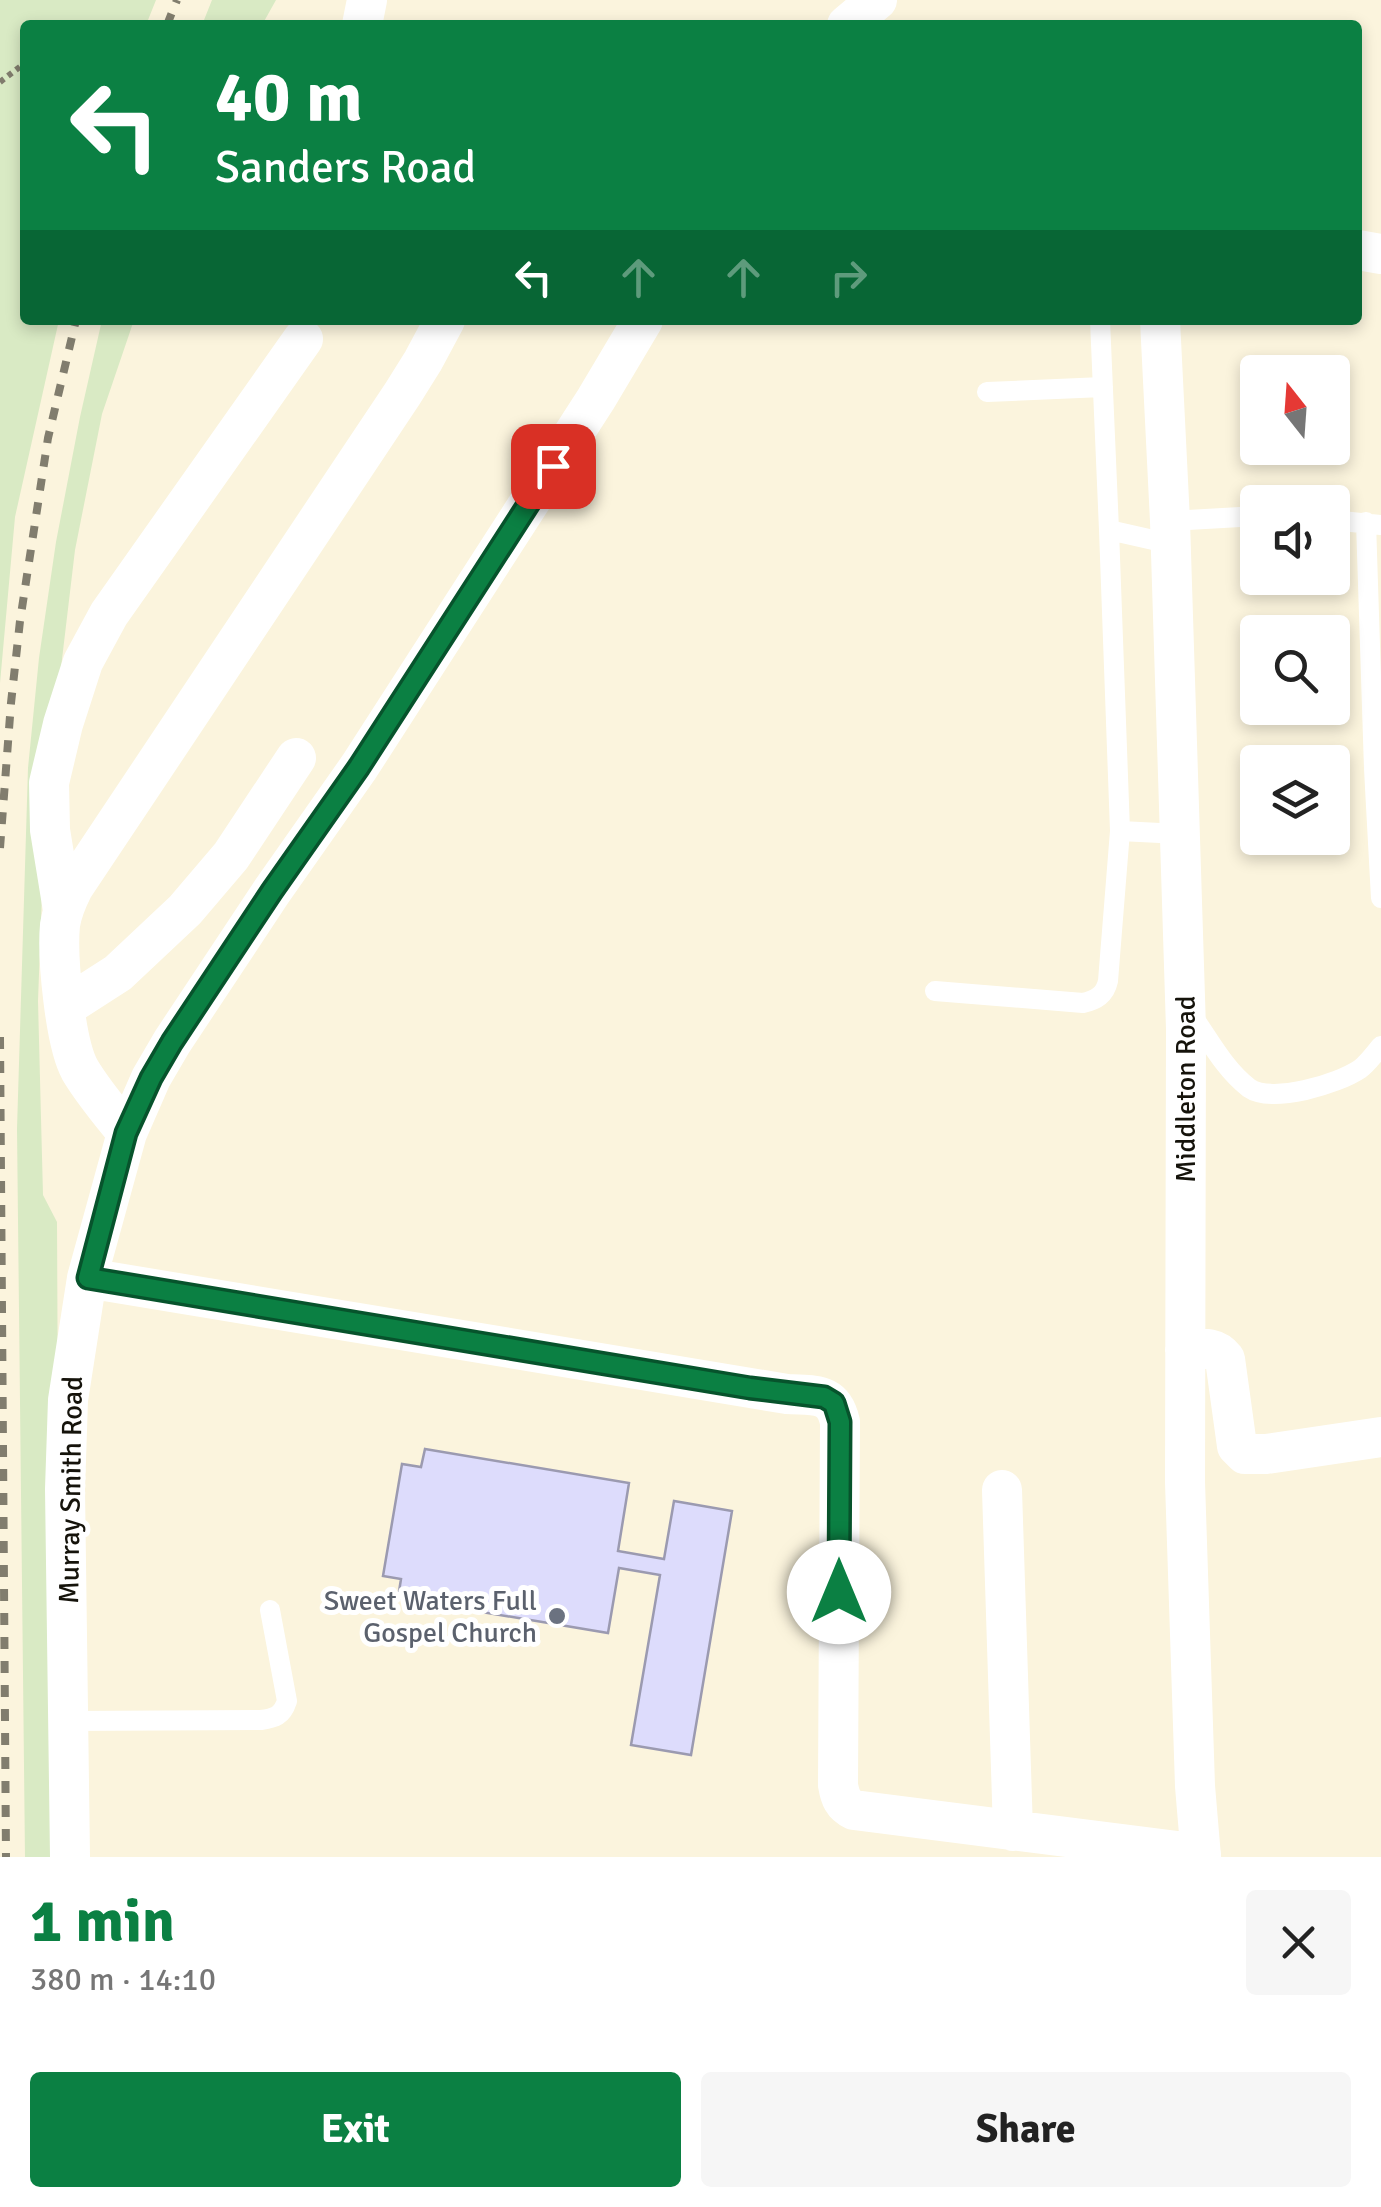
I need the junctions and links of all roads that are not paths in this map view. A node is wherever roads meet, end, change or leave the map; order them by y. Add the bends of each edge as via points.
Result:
1 (877, 0) edge
2 (853, 20) edge
3 (442, 325) edge
4 (641, 325) edge
5 (1100, 325) edge
6 (1160, 325) edge
7 (303, 339) dead end
8 (1104, 387) junction
9 (988, 392) dead end
10 (1240, 519) edge
11 (1373, 524) edge
12 (1108, 530) junction
13 (1170, 532) junction
14 (296, 758) dead end
15 (1377, 768) edge
16 (1120, 831) junction
17 (1180, 834) junction
18 (1381, 898) edge
19 (63, 910) junction
20 (935, 991) dead end
21 (1186, 1005) junction
22 (65, 1008) junction
23 (1381, 1046) edge
24 (126, 1133) junction
25 (88, 1278) junction
26 (1185, 1350) junction
27 (1381, 1437) edge
28 (1002, 1490) dead end
29 (270, 1610) dead end
30 (68, 1721) junction
31 (1014, 1830) junction
32 (1201, 1856) edge
33 (70, 1857) edge

1 - 2 street
3 - 19 street
4 - 24 street, Murray Smith Road via 359,767 172,1042
5 - 8 lane
6 - 13 street, Middleton Road
7 - 19 street via 109,614 83,662 50,783
8 - 9 lane
8 - 12 lane
10 - 13 lane
11 - 15 lane
12 - 13 lane
12 - 16 lane
13 - 17 street, Middleton Road
14 - 22 street via 232,856 185,910 118,973
15 - 18 lane
16 - 17 lane
16 - 20 lane via 1106,991 1083,1003
17 - 21 street, Middleton Road
19 - 22 street
21 - 23 lane via 1232,1074 1254,1092 1326,1086 1362,1068
21 - 26 street, Middleton Road
22 - 24 street via 81,1072
24 - 25 street, Murray Smith Road
25 - 30 street, Murray Smith Road via 68,1400
25 - 31 street via 824,1397 834,1403 840,1422 842,1800 854,1810
26 - 27 street via 1209,1348 1225,1359 1237,1446 1245,1454
26 - 32 street, Middleton Road via 1184,1482
28 - 31 street
29 - 30 lane via 287,1702 276,1718
30 - 33 street, Murray Smith Road
31 - 32 street

